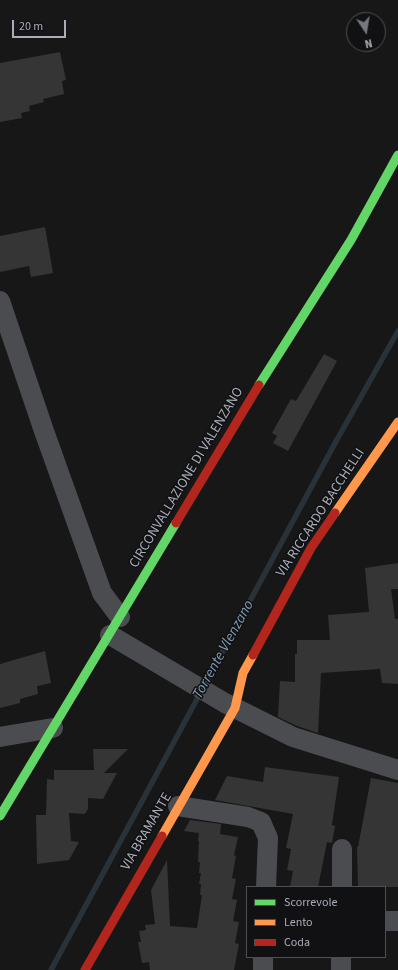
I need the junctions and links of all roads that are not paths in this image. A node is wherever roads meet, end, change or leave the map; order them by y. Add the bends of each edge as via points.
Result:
1 (398, 155) edge
2 (0, 302) edge
3 (398, 422) edge
4 (120, 617) junction
5 (110, 635) junction
6 (230, 706) junction
7 (53, 728) junction
8 (0, 737) edge
9 (398, 770) edge
10 (178, 806) junction
11 (0, 816) edge
12 (342, 849) dead end
13 (266, 886) edge
14 (342, 886) edge
15 (386, 921) edge
16 (398, 921) edge
17 (263, 958) edge
18 (341, 958) edge
19 (85, 970) edge
20 (263, 970) edge
21 (341, 970) edge

1 - 4 main road, CIRCONVALLAZIONE DI VALENZANO via 351,240 268,370
2 - 4 street via 102,592
3 - 6 main road, VIA RICCARDO BACCHELLI via 311,548 243,673
4 - 5 main road, CIRCONVALLAZIONE DI VALENZANO
5 - 6 street
5 - 7 main road, CIRCONVALLAZIONE DI VALENZANO
6 - 9 street via 293,737
6 - 10 main road, VIA BRAMANTE
7 - 8 street
7 - 11 main road, CIRCONVALLAZIONE DI VALENZANO
10 - 13 street via 248,817 261,822 268,838
10 - 19 main road, VIA BRAMANTE
12 - 14 street
15 - 16 street
17 - 20 street
18 - 21 street

